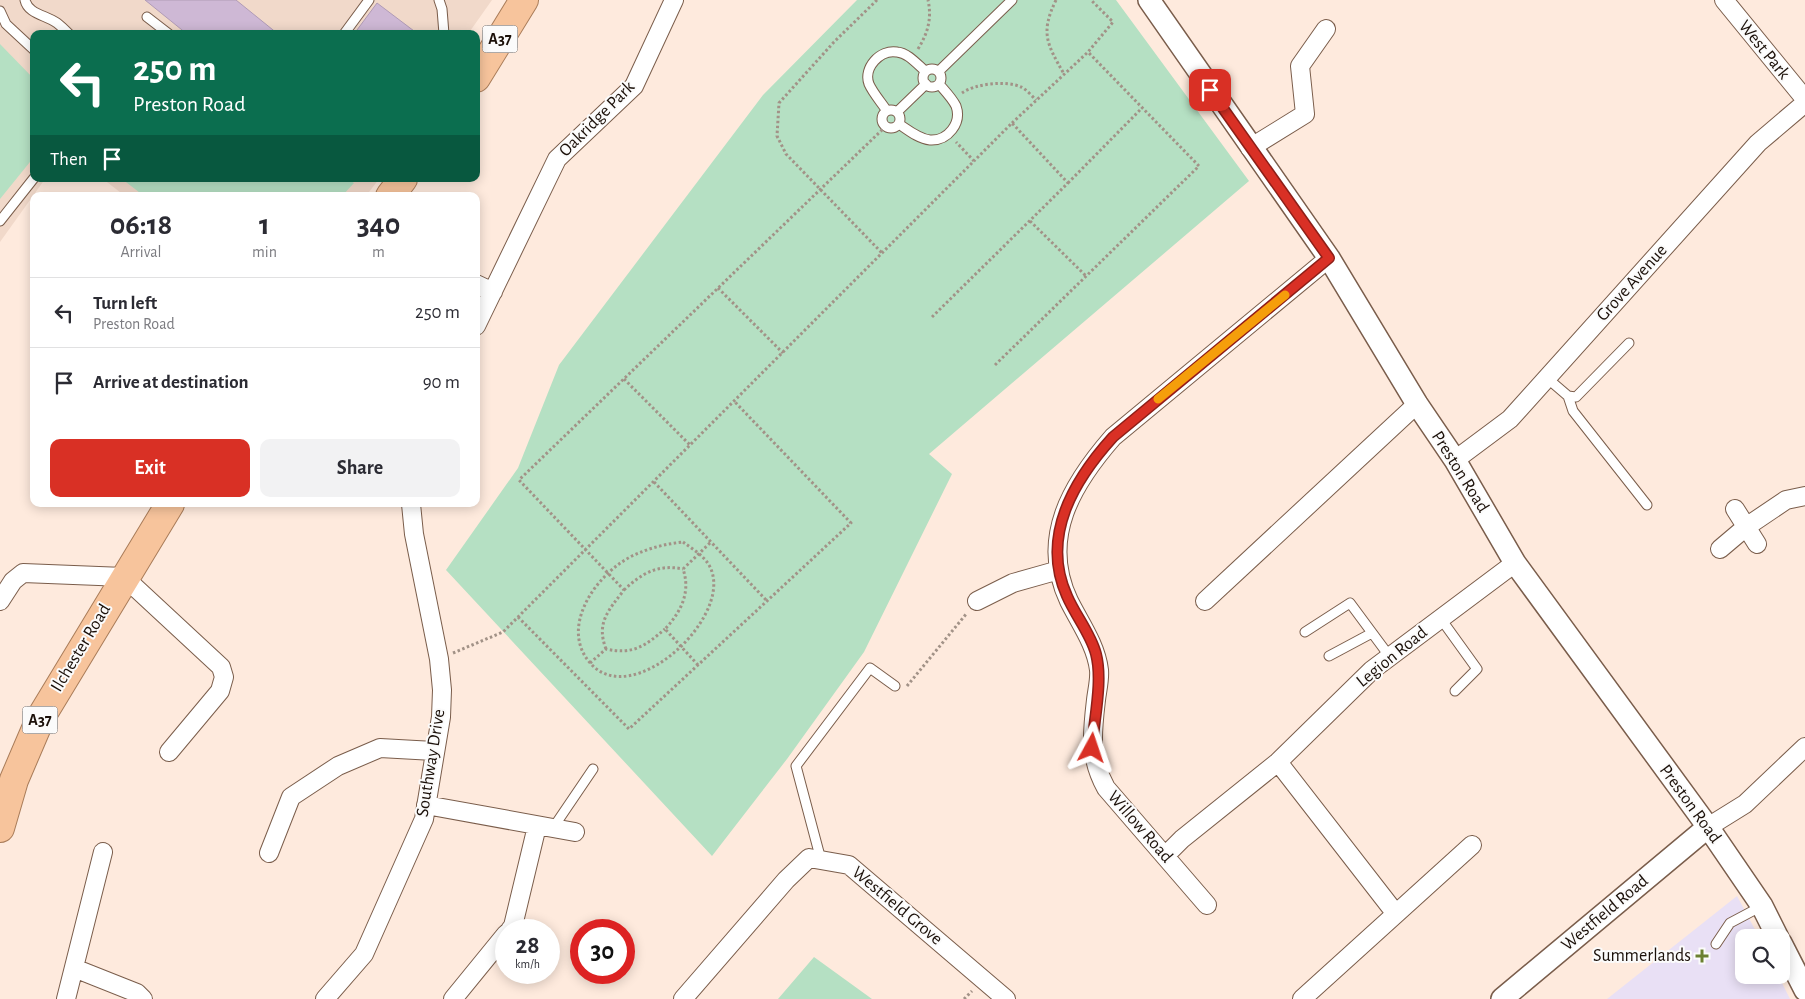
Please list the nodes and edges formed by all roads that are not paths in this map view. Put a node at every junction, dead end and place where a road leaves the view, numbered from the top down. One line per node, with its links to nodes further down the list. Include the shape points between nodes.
1 (25, 0): 12 (lane, via 27,7)
2 (369, 0): 14 (lane)
3 (524, 0): 19 (highway, A37)
4 (674, 0): 33 (street, Oakridge Park, via 634,86 557,159)
5 (1012, 0): 17 (lane)
6 (1149, 0): 26 (street, Preston Road)
7 (1724, 0): 22 (street, West Park)
8 (442, 1): 15 (lane)
9 (0, 11): 16 (lane, via 6,24)
10 (147, 17): 13 (lane)
11 (1326, 29): 26 (street, via 1300,66 1305,114)
12 (65, 30)
13 (164, 30)
14 (347, 30)
15 (444, 30)
16 (30, 46)
17 (939, 70): 18 (lane, via 931,68); 21 (lane, via 942,77)
18 (926, 71): 20 (lane, via 923,77); 23 (lane, via 897,52 888,52 874,60 869,84)
19 (480, 72)
20 (926, 84): 21 (lane, via 932,87); 24 (lane)
21 (939, 84): 25 (lane, via 952,100 958,115 949,134 930,140)
22 (1805, 101): 36 (street, Grove Avenue, via 1758,142)
23 (887, 110): 24 (lane); 25 (lane, via 882,118 885,127 894,128)
24 (897, 112): 25 (lane, via 901,119)
25 (899, 124)
26 (1250, 148): 31 (street, Preston Road)
27 (31, 182): 30 (lane)
28 (401, 182): 29 (highway)
29 (393, 192)
30 (0, 220)
31 (1329, 258): 38 (street, Preston Road); 49 (street, Willow Road, via 1113,437 1089,464 1072,491 1060,528)
32 (480, 286): 33 (street)
33 (493, 292): 34 (street)
34 (480, 318)
35 (1629, 343): 37 (lane, via 1576,398)
36 (1547, 378): 37 (lane); 39 (street, Grove Avenue, via 1510,420)
37 (1568, 396): 41 (lane, via 1573,411)
38 (1417, 404): 39 (street, Preston Road); 53 (street)
39 (1455, 460): 48 (street, Preston Road)
40 (1805, 496): 45 (street, via 1786,500)
41 (1647, 505)
42 (168, 507): 50 (highway, Ilchester Road / A37)
43 (411, 507): 62 (street, Southway Drive, via 442,690)
44 (1735, 509): 45 (street)
45 (1746, 527): 46 (street); 47 (street)
46 (1757, 544)
47 (1720, 549)
48 (1515, 563): 54 (street, Legion Road); 69 (street, Preston Road)
49 (1059, 570): 52 (street, via 1013,584); 75 (street, Willow Road, via 1066,593 1096,651 1100,672 1092,748 1096,770 1106,788)
50 (124, 577): 51 (street, via 23,573 13,581); 63 (street, via 221,667 224,677 220,691); 66 (highway, Ilchester Road / A37, via 41,717)
51 (0, 601)
52 (977, 601)
53 (1205, 601)
54 (1441, 619): 58 (street, Legion Road); 60 (lane, via 1477,669)
55 (1305, 632): 56 (lane, via 1350,603)
56 (1372, 632): 57 (lane); 58 (lane)
57 (1330, 656)
58 (1390, 657): 64 (street, Legion Road, via 1372,670)
59 (895, 686): 76 (lane, via 870,668 796,766)
60 (1454, 691)
61 (1805, 747): 69 (street, via 1745,804)
62 (434, 751): 67 (street, Southway Drive); 74 (street, via 380,748 338,766 291,797)
63 (169, 752)
64 (1278, 762): 75 (street, Legion Road); 79 (street)
65 (593, 769): 68 (lane)
66 (5, 789): 70 (highway, Ilchester Road / A37)
67 (426, 805): 68 (street); 89 (street, Southway Drive, via 424,819 364,954)
68 (545, 827): 71 (street); 80 (street)
69 (1708, 827): 78 (street, Preston Road); 94 (street, Westfield Road)
70 (0, 828)
71 (575, 832)
72 (1472, 845): 79 (street)
73 (103, 852): 85 (street)
74 (269, 853)
75 (1165, 856): 77 (street, Willow Road)
76 (821, 860): 91 (street, Westfield Grove, via 809,858 786,880); 92 (street, Westfield Grove, via 849,865)
77 (1206, 905)
78 (1762, 906): 81 (street, Preston Road); 82 (lane, via 1730,923)
79 (1396, 914): 93 (street)
80 (515, 919)
81 (1774, 929)
82 (1716, 944)
83 (495, 947): 90 (street)
84 (1790, 961): 86 (street)
85 (74, 968): 87 (street); 88 (street, via 137,993)
86 (1805, 990)
87 (66, 999)
88 (143, 999)
89 (325, 999)
90 (453, 999)
91 (684, 999)
92 (1006, 999)
93 (1302, 999)
94 (1502, 999)

